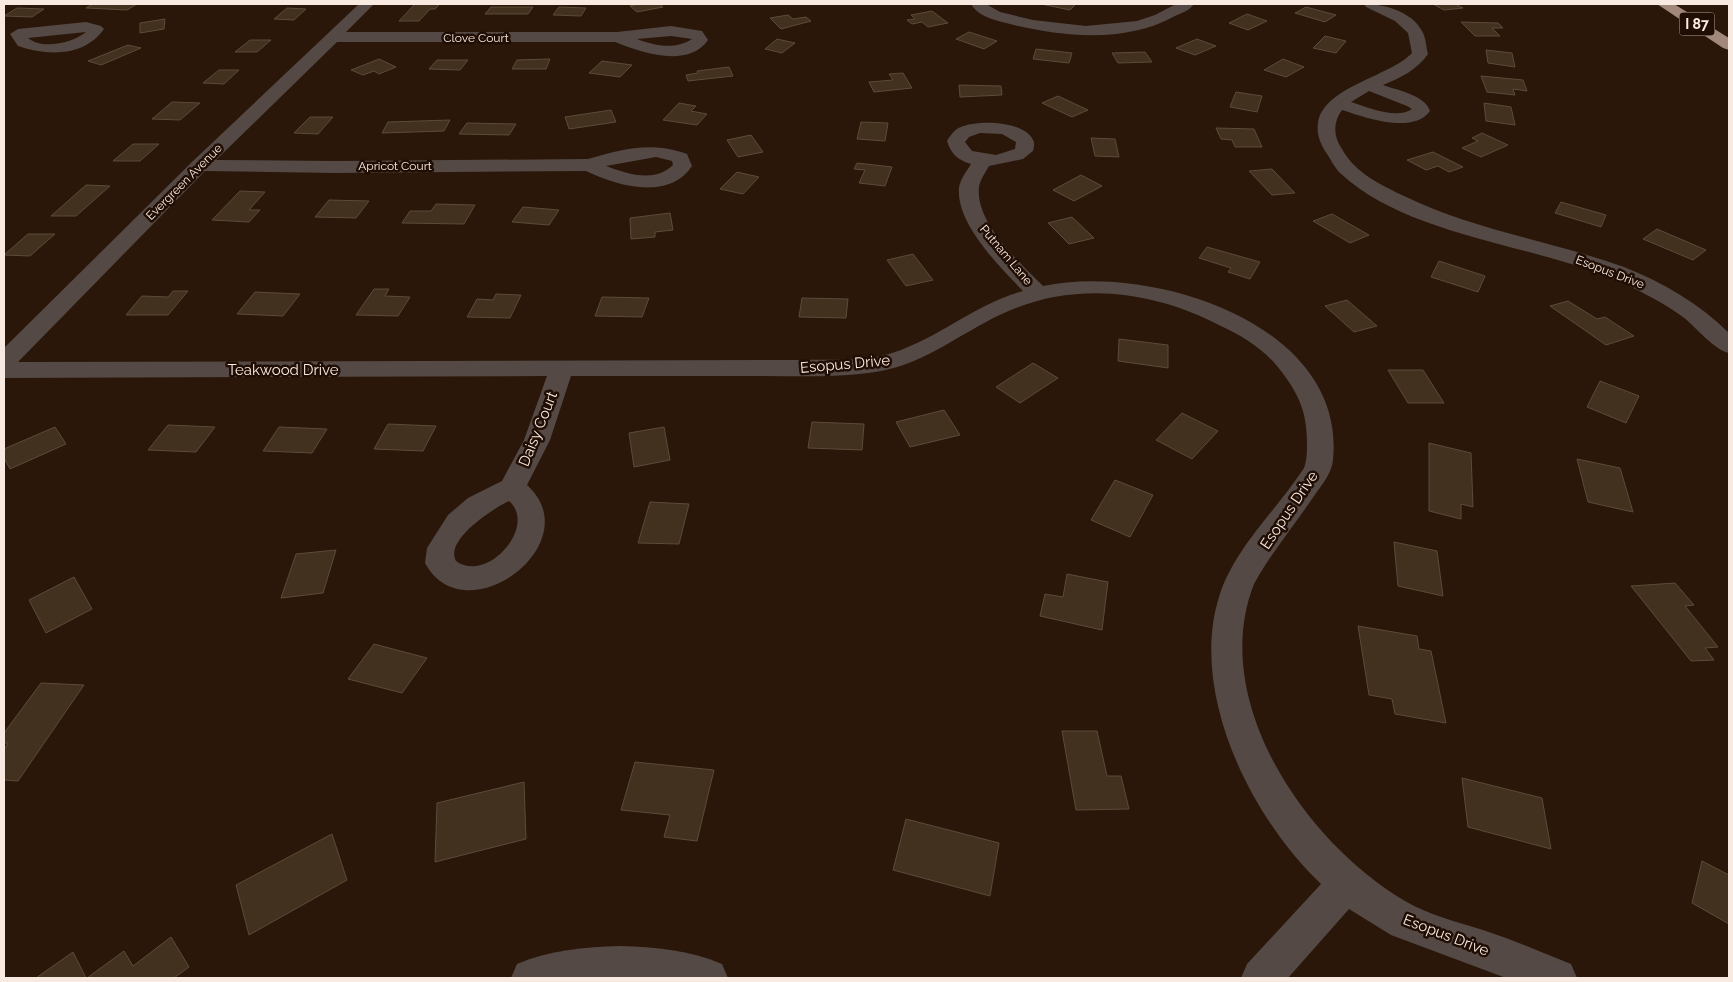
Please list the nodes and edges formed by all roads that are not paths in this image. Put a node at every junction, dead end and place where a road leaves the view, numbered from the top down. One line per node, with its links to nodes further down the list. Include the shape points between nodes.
1 (367, 4): 6 (street, Evergreen Avenue)
2 (978, 4): 3 (street, via 1002,17 1033,26 1084,32 1123,29 1158,20)
3 (1187, 4)
4 (1371, 4): 9 (street, Esopus Drive, via 1400,18 1415,32 1420,54 1406,67)
5 (1664, 4): 8 (highway, I 87)
6 (335, 37): 7 (street, Clove Court); 12 (street, Evergreen Avenue)
7 (616, 37)
8 (1729, 45)
9 (1368, 85): 10 (street, Esopus Drive, via 1345,97); 10 (street, via 1413,102 1421,111 1412,117 1396,118)
10 (1339, 104): 15 (street, Esopus Drive, via 1328,115 1326,134 1330,148 1344,167 1374,189 1420,211 1502,239 1581,260 1643,284 1703,319)
11 (982, 160): 14 (street, Putnam Lane, via 969,187 968,198 976,220)
12 (200, 165): 13 (street, Apricot Court); 16 (street, Evergreen Avenue)
13 (589, 165)
14 (1038, 293): 18 (street, Esopus Drive, via 992,310 903,358 881,364); 20 (street, Esopus Drive, via 1090,286 1172,295 1220,313 1258,335 1302,379 1320,426 1323,443 1319,466 1249,568 1234,596 1227,626 1226,665 1239,724 1275,801 1310,846)
15 (1729, 346)
16 (4, 362)
17 (4, 370): 18 (street, Teakwood Drive)
18 (561, 370): 19 (street, Daisy Court, via 537,440)
19 (512, 488)
20 (1346, 884): 23 (street); 24 (street, Esopus Drive, via 1390,914)
21 (530, 978): 22 (street, via 565,969 619,965 682,971)
22 (708, 978)
23 (1261, 978)
24 (1557, 978)

